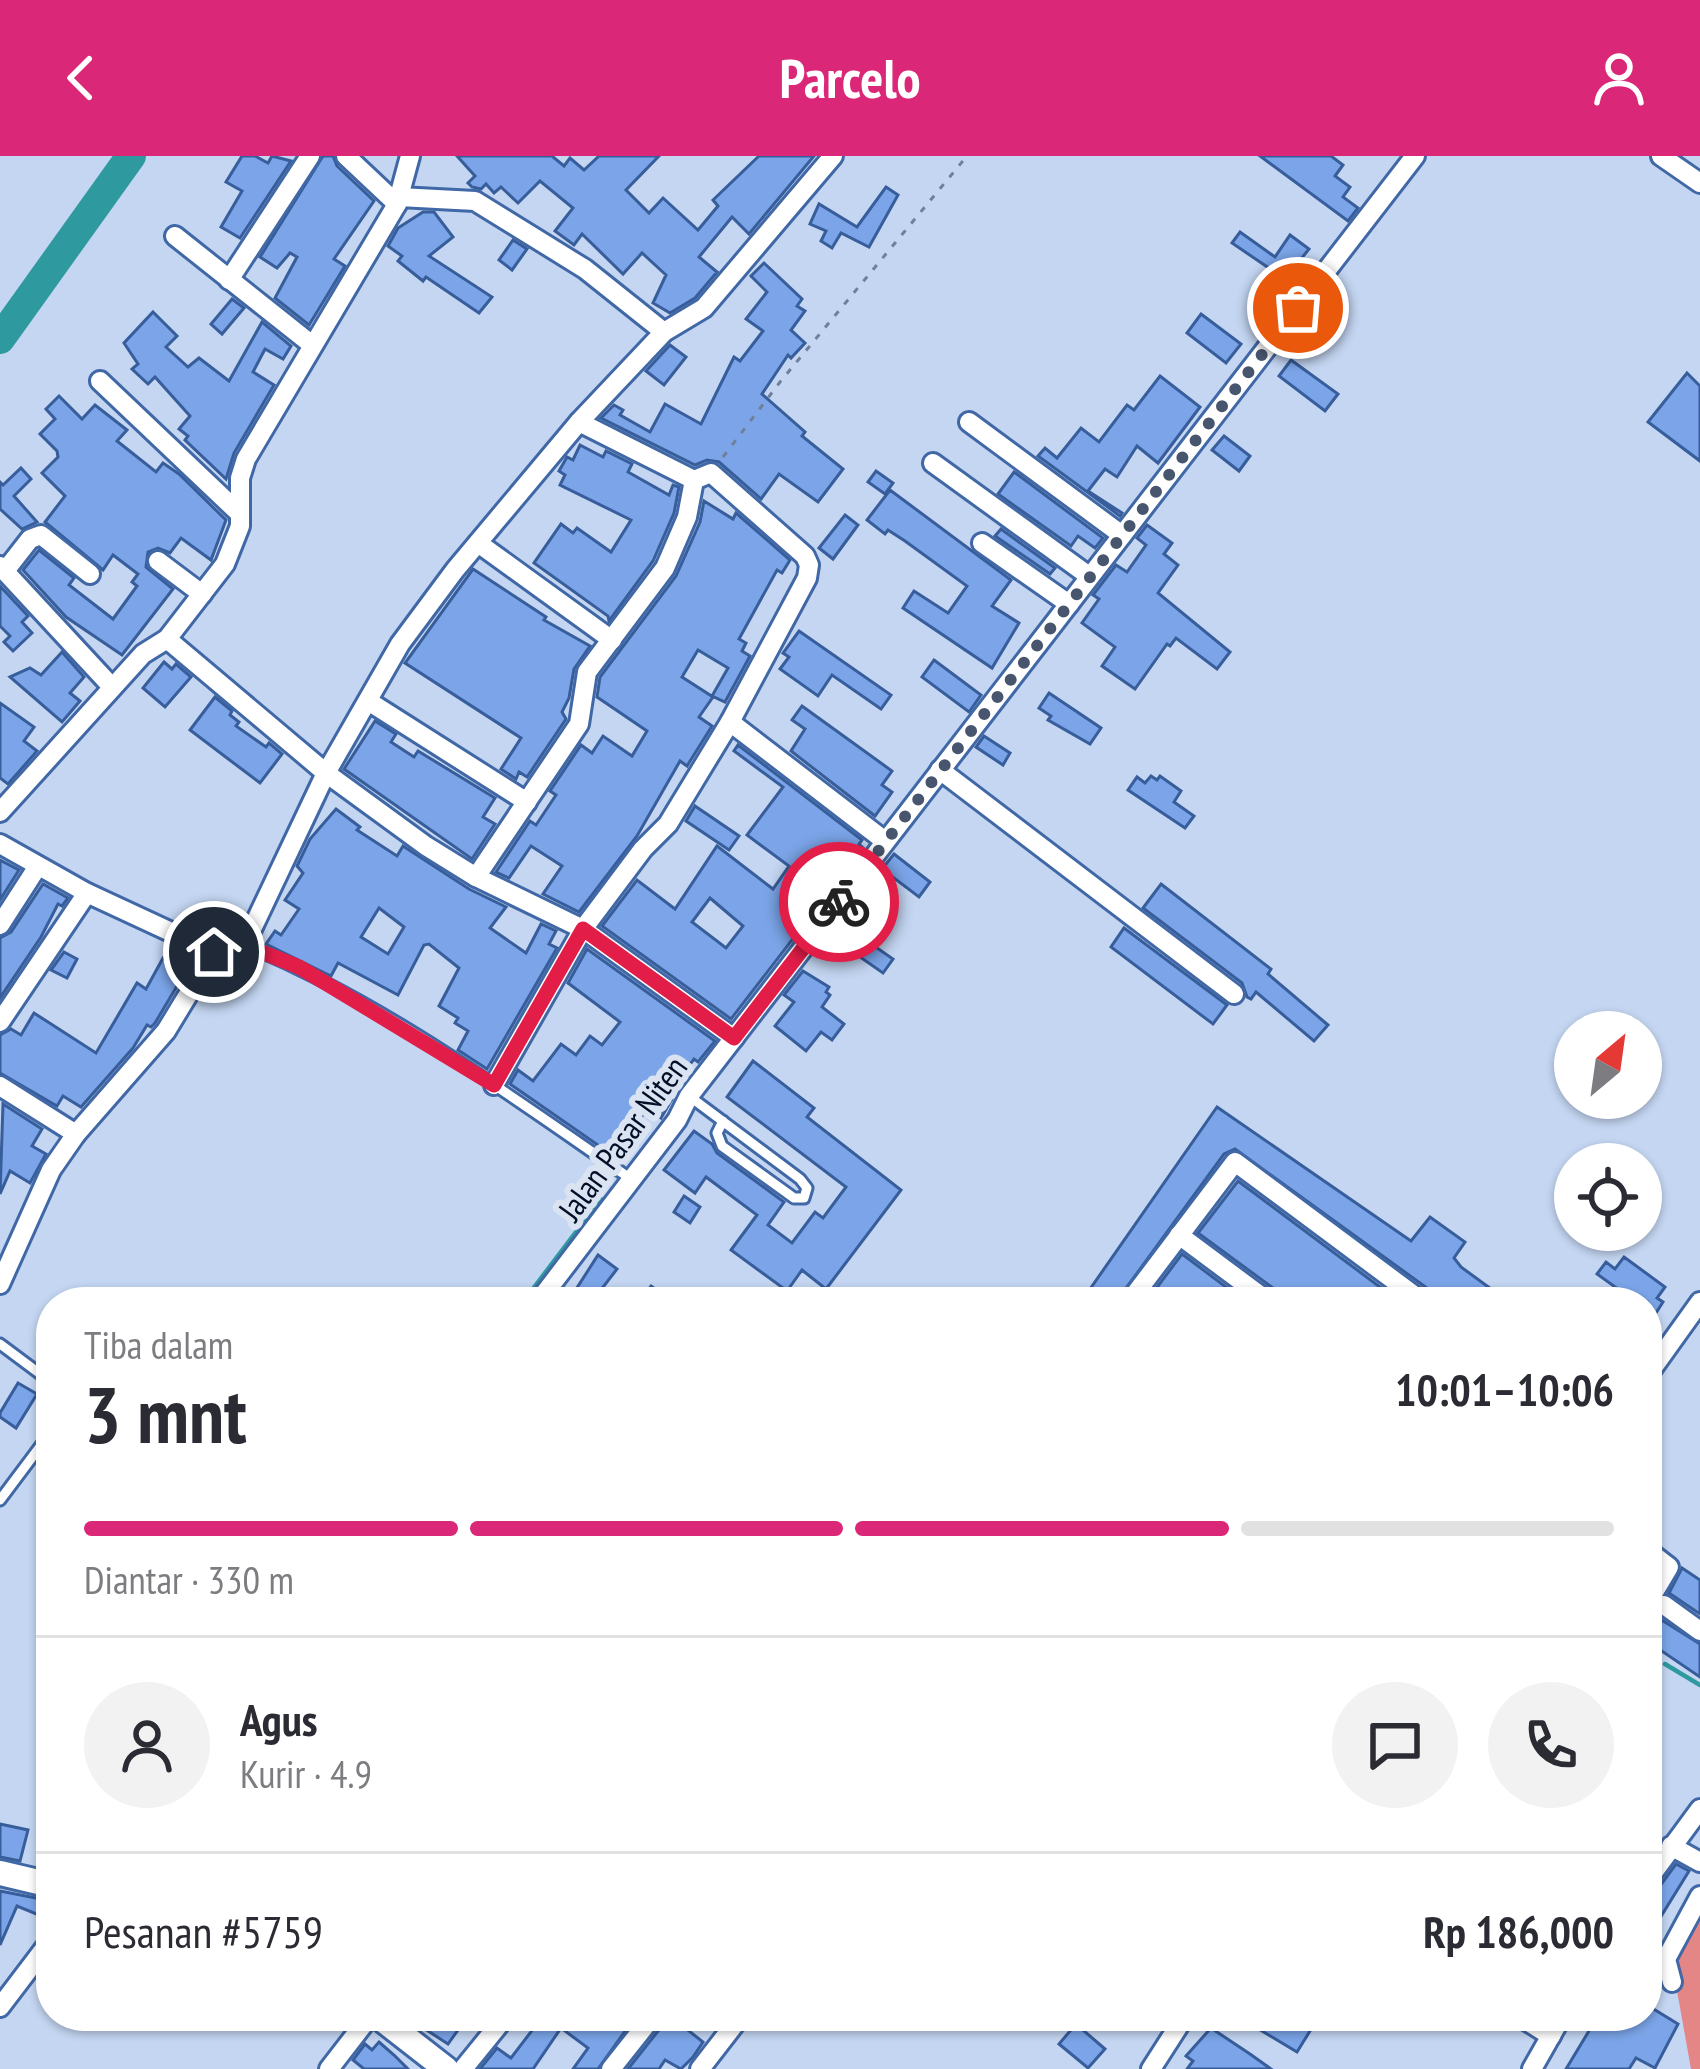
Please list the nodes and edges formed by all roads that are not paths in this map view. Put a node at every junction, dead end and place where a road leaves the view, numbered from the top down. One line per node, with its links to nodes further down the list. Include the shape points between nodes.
1 (310, 156): 10 (street)
2 (346, 156): 8 (street)
3 (410, 156): 8 (street)
4 (833, 156): 11 (street, via 704,308)
5 (1415, 156): 19 (street, Jalan Pasar Niten)
6 (1670, 159): 7 (street)
7 (1700, 183)
8 (398, 200): 11 (street, via 475,201 585,269); 12 (street)
9 (175, 236): 10 (street)
10 (229, 280): 12 (street)
11 (664, 332): 14 (street)
12 (311, 344): 18 (street, via 246,459)
13 (100, 381): 18 (street)
14 (579, 422): 17 (street); 21 (street)
15 (969, 422): 19 (street)
16 (933, 463): 26 (street)
17 (703, 476): 30 (street, via 665,568); 33 (street, via 809,565)
18 (239, 513): 27 (street, via 236,541)
19 (1122, 535): 26 (street, Jalan Pasar Niten)
20 (16, 538): 24 (street)
21 (478, 543): 30 (street); 32 (street, via 400,644)
22 (982, 543): 28 (street)
23 (158, 561): 27 (street)
24 (1, 562): 25 (street, via 41,535); 31 (street)
25 (90, 574)
26 (1089, 576): 28 (street, Jalan Pasar Niten)
27 (202, 594): 29 (street)
28 (1069, 604): 34 (street, Jalan Pasar Niten)
29 (167, 639): 31 (street); 35 (street)
30 (612, 640): 36 (street, via 586,672 579,724)
31 (106, 693): 37 (street)
32 (368, 701): 35 (street); 36 (street)
33 (730, 722): 38 (street); 44 (street, via 668,824)
34 (940, 770): 38 (street, Jalan Pasar Niten); 46 (street)
35 (326, 773): 41 (street); 45 (street)
36 (526, 802): 41 (street)
37 (0, 812)
38 (885, 842): 49 (street, Jalan Pasar Niten)
39 (0, 844): 40 (street)
40 (38, 866): 42 (street); 43 (street)
41 (476, 877): 44 (street)
42 (87, 893): 45 (street); 47 (street)
43 (0, 925)
44 (583, 929): 49 (street); 50 (street)
45 (232, 950): 50 (lane, via 299,967); 54 (street)
46 (1234, 994)
47 (7, 996): 48 (street)
48 (0, 1022)
49 (734, 1038): 52 (street, Jalan Pasar Niten)
50 (494, 1085): 55 (lane)
51 (0, 1086): 54 (street)
52 (689, 1096): 53 (lane); 55 (street, Jalan Pasar Niten)
53 (723, 1121): 53 (lane, via 800,1179 804,1198 722,1145)
54 (76, 1134): 57 (street)
55 (631, 1179): 59 (street, Jalan Pasar Niten)
56 (1179, 1234): 60 (street); 61 (street); 62 (street, via 1235,1162)
57 (8, 1244): 58 (street)
58 (0, 1284)
59 (549, 1287)
60 (1140, 1287)
61 (1249, 1287)
62 (1404, 1287)
63 (1700, 1302): 65 (street)
64 (0, 1344): 66 (lane)
65 (1662, 1355)
66 (36, 1371)
67 (36, 1459): 68 (lane)
68 (0, 1500)
69 (1662, 1605): 70 (street)
70 (1700, 1631)
71 (1700, 1809): 72 (street)
72 (1671, 1846): 73 (street); 74 (street)
73 (1662, 1859)
74 (1700, 1862)
75 (0, 1873): 76 (street)
76 (36, 1881)
77 (1700, 1895): 79 (street)
78 (36, 1960): 80 (street)
79 (1662, 1972)
80 (0, 2007)
81 (361, 2031): 90 (street)
82 (394, 2031): 91 (street)
83 (494, 2031): 92 (street)
84 (641, 2031): 93 (street)
85 (729, 2031): 94 (street)
86 (1175, 2031): 95 (street)
87 (1543, 2031): 89 (street)
88 (1554, 2031): 89 (street)
89 (1551, 2036): 96 (street)
90 (329, 2069)
91 (446, 2069)
92 (463, 2069)
93 (611, 2069)
94 (700, 2069)
95 (1151, 2069)
96 (1532, 2069)

